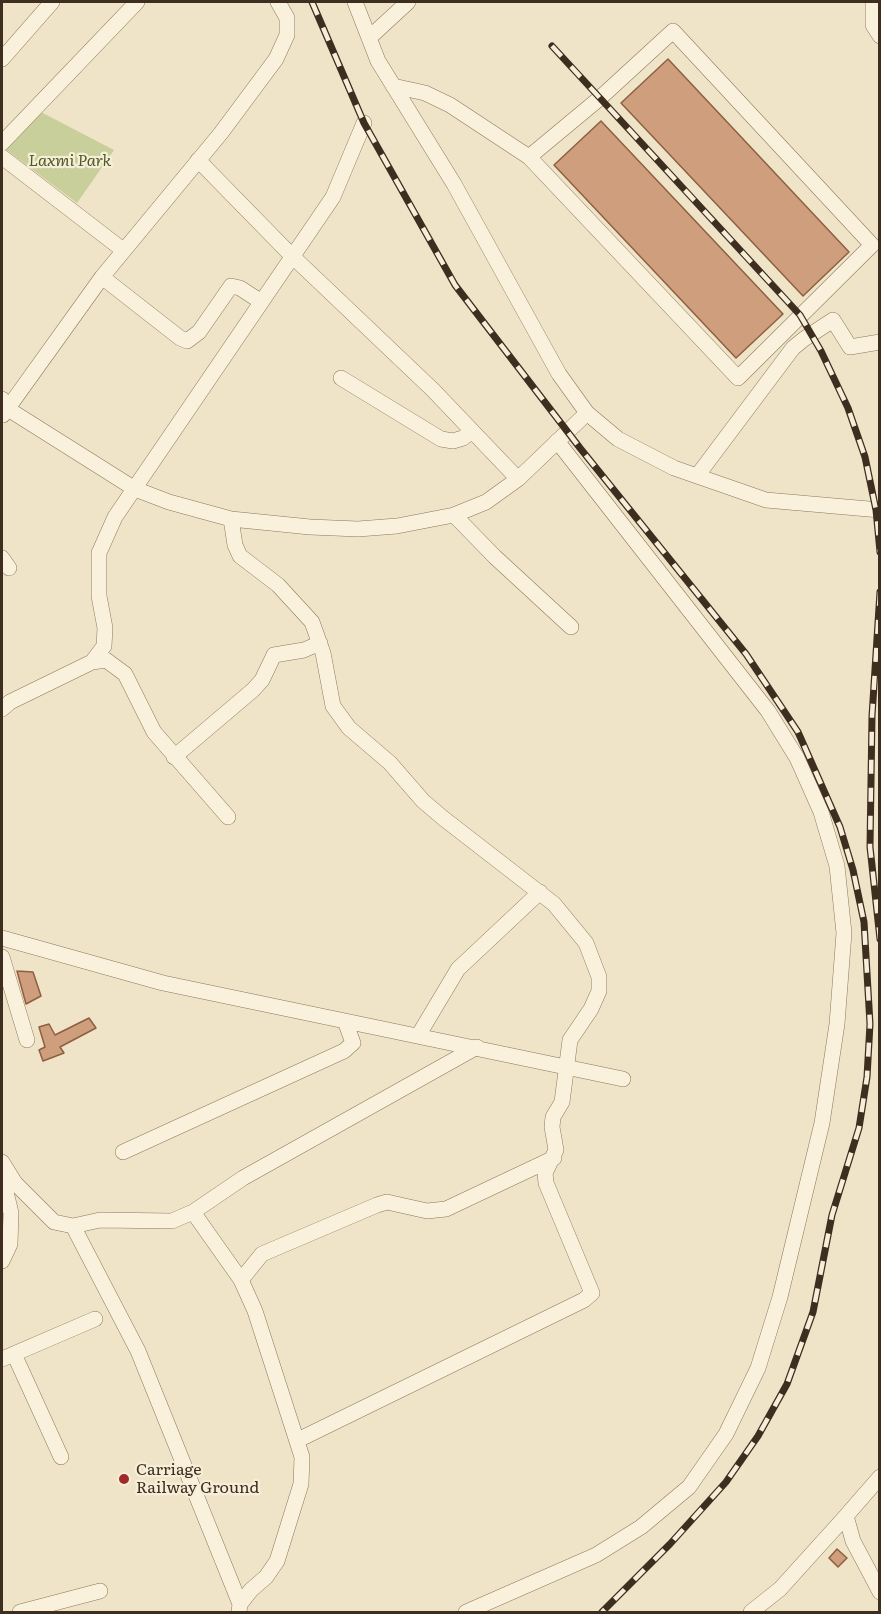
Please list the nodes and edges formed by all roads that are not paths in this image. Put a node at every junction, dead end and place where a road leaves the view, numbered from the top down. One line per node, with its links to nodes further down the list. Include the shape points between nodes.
1 (52, 2): 9 (street)
2 (137, 2): 12 (street)
3 (278, 2): 15 (street, via 287,18 287,35 280,51)
4 (355, 2): 8 (street)
5 (408, 2): 8 (street)
6 (873, 2): 7 (street, via 873,25)
7 (879, 36)
8 (369, 38): 10 (street)
9 (2, 59)
10 (393, 86): 14 (street, via 425,93 450,105); 23 (street, via 454,184 559,374)
11 (364, 123): 17 (street, via 333,197)
12 (2, 143)
13 (2, 157): 16 (street)
14 (529, 157): 14 (street, via 738,378 872,245 673,32)
15 (198, 160): 16 (street); 17 (street)
16 (123, 250): 18 (street)
17 (291, 255): 19 (street); 24 (street)
18 (102, 277): 19 (street, via 180,338 188,340 199,332 231,286); 22 (street)
19 (260, 301): 28 (street)
20 (879, 342): 26 (street, via 850,347 833,320 804,339 793,348)
21 (341, 378): 24 (street, via 441,439 463,438)
22 (4, 408): 28 (street)
23 (587, 413): 25 (street); 26 (street, via 618,439)
24 (472, 431): 27 (street)
25 (557, 441): 27 (street); 65 (street, via 768,711 797,758 821,812 837,866 844,933 822,1123 804,1209 758,1368 726,1434 689,1487 641,1527 596,1555)
26 (697, 476): 29 (street, via 766,500)
27 (518, 479): 30 (street, via 486,502)
28 (135, 489): 31 (street); 34 (street, via 115,517 99,553 104,646)
29 (879, 510)
30 (454, 515): 31 (street, via 358,529); 32 (street)
31 (231, 519): 33 (street, via 240,556 292,599 312,622)
32 (570, 627)
33 (320, 643): 36 (street, via 274,655 253,690); 38 (street, via 333,706 349,728 390,763 430,806)
34 (92, 662): 35 (street); 36 (street, via 106,660 125,674 154,732)
35 (2, 709)
36 (174, 757): 37 (street)
37 (228, 817)
38 (540, 892): 42 (street, via 458,969); 45 (street, via 586,943 599,977 599,991 570,1040)
39 (2, 938): 41 (street, via 163,983)
40 (2, 957): 43 (street)
41 (345, 1021): 42 (street); 47 (street, via 353,1043 344,1051)
42 (418, 1036): 44 (street)
43 (27, 1040)
44 (477, 1047): 45 (street); 51 (street, via 243,1178)
45 (566, 1067): 46 (street); 48 (street, via 562,1102 553,1117)
46 (623, 1079)
47 (123, 1152)
48 (554, 1158): 54 (street, via 446,1209 377,1204 262,1254); 57 (street, via 545,1173 546,1183 592,1293)
49 (2, 1162): 52 (street, via 15,1184 38,1209 54,1222)
50 (2, 1175): 53 (street, via 11,1213 10,1244)
51 (193, 1212): 52 (street, via 172,1221 100,1220); 54 (street)
52 (73, 1226): 63 (street, via 138,1351)
53 (2, 1261)
54 (241, 1280): 57 (street)
55 (95, 1319): 56 (street)
56 (8, 1356): 58 (street)
57 (298, 1440): 63 (street, via 301,1484 280,1552 267,1577 251,1590)
58 (61, 1457)
59 (879, 1478): 60 (street)
60 (846, 1516): 62 (street, via 853,1541); 66 (street, via 780,1589)
61 (100, 1591): 64 (street)
62 (879, 1592)
63 (240, 1608)
64 (20, 1612)
65 (466, 1612)
66 (751, 1612)

